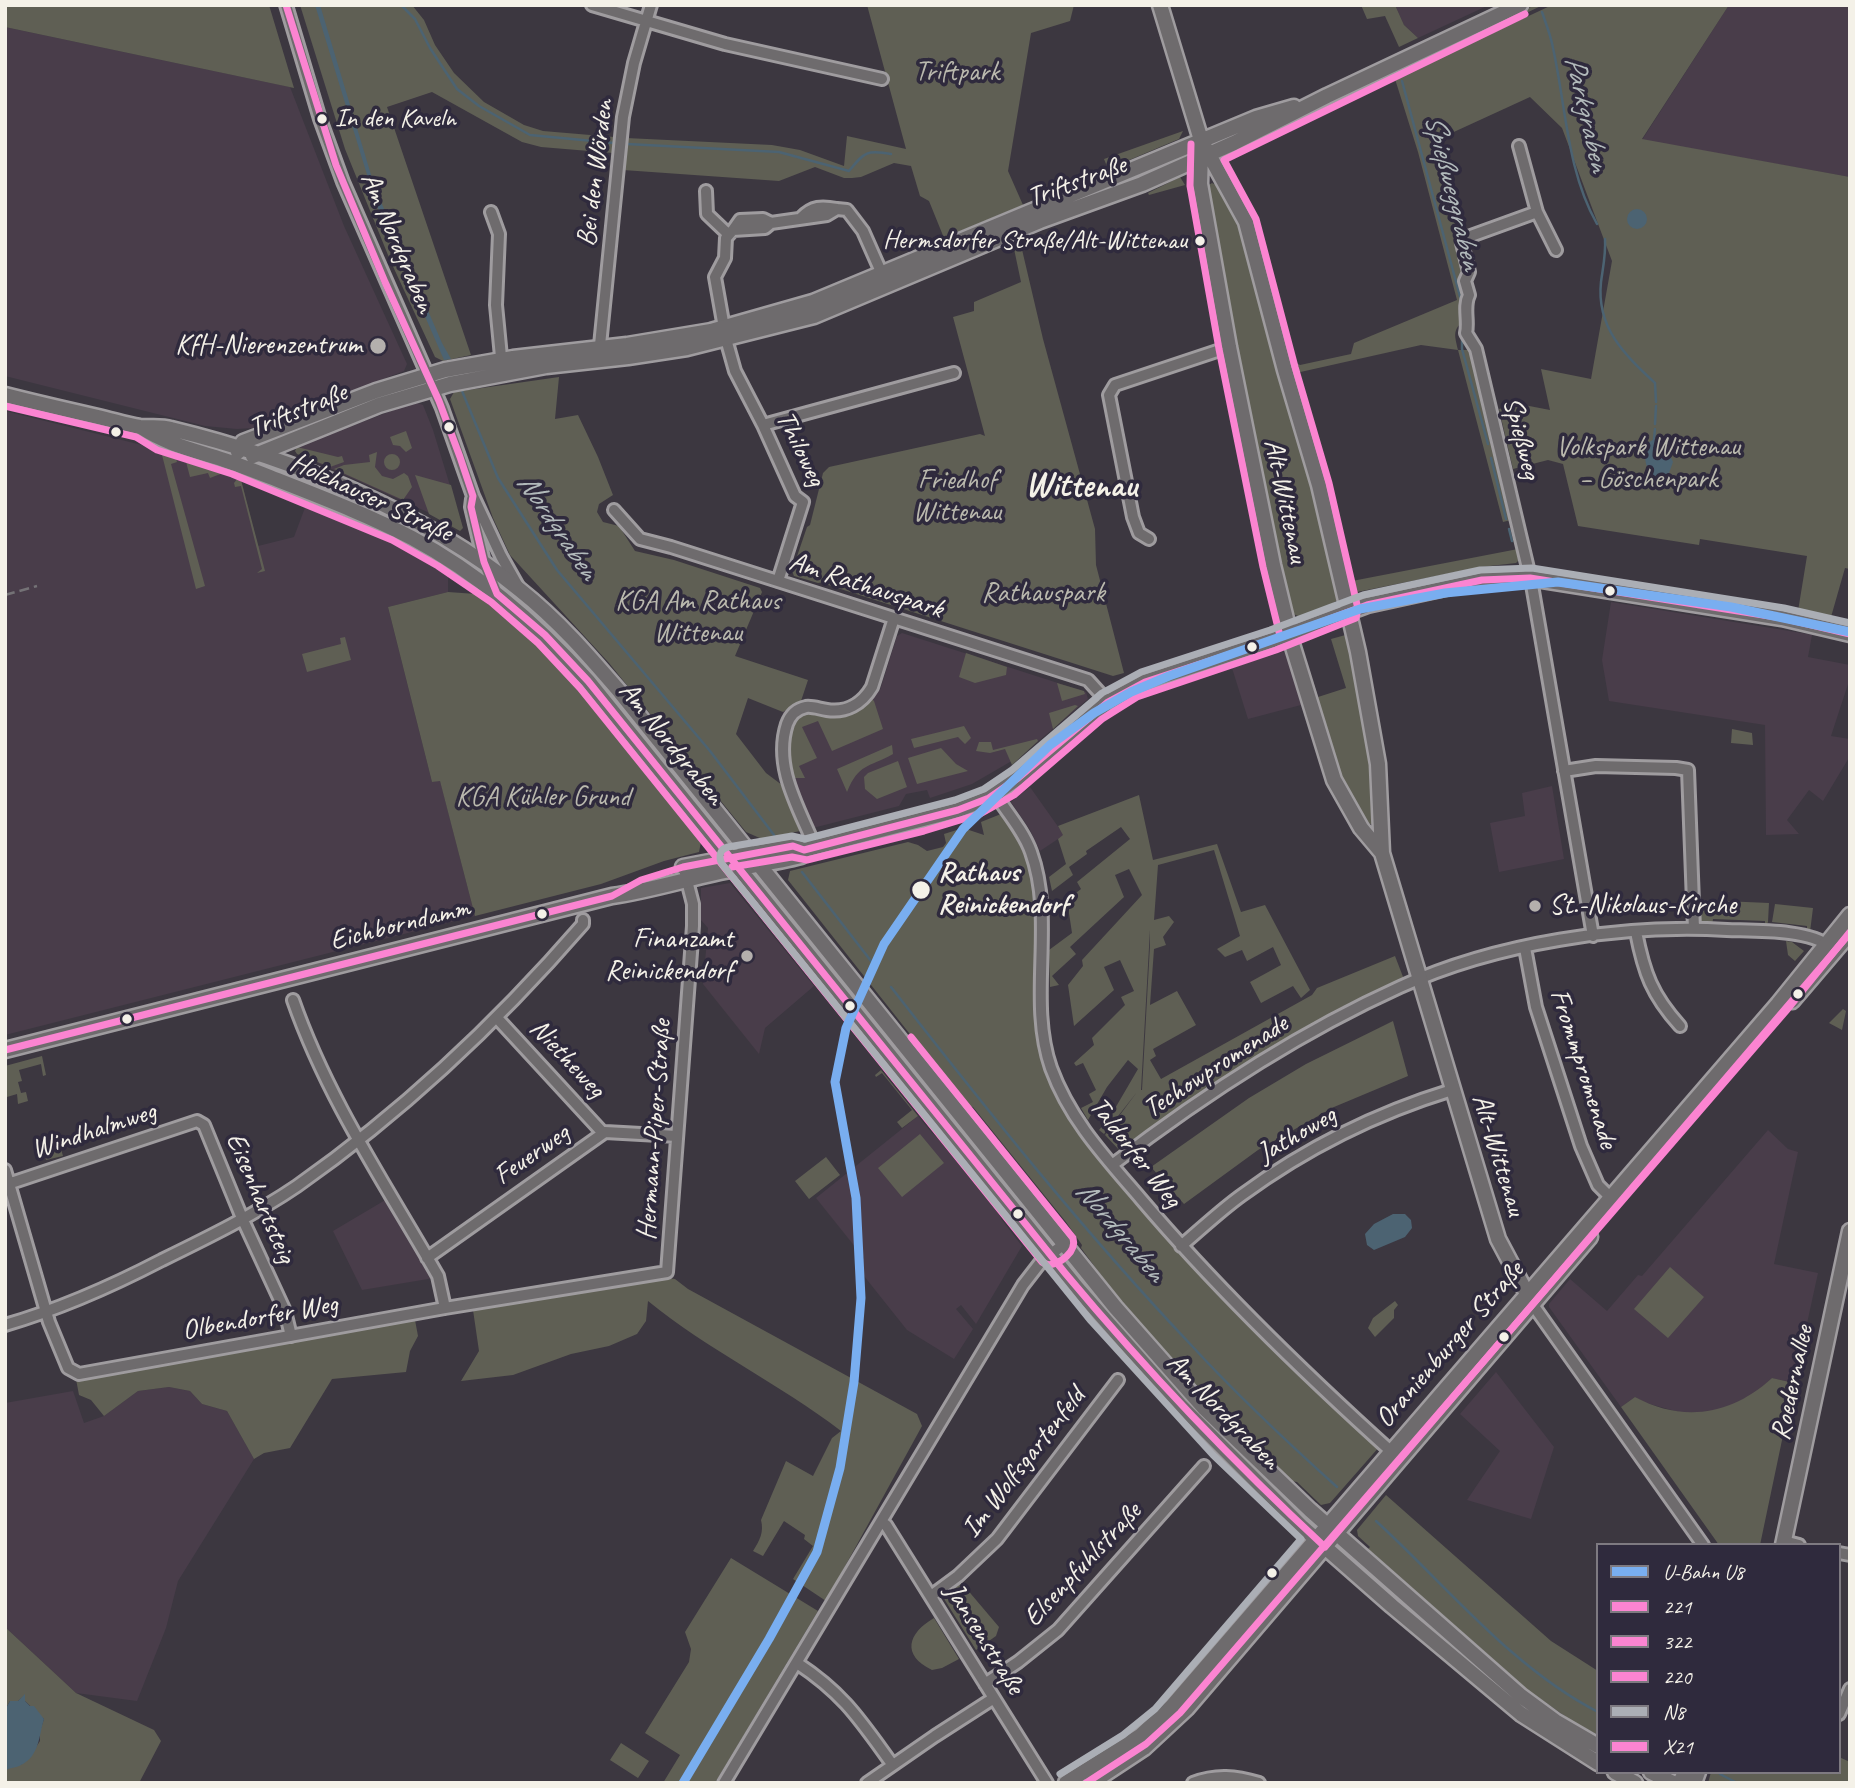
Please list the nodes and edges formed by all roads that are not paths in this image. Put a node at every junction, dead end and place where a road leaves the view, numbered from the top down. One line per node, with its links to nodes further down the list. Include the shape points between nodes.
1 (286, 5): 28 (street, Am Nordgraben, via 336,165)
2 (592, 5): 6 (street)
3 (651, 5): 6 (street, Bei den Wörden)
4 (1160, 5): 9 (main road, Alt-Wittenau)
5 (1520, 5): 8 (main road)
6 (646, 22): 7 (street, via 755,52); 25 (street, Bei den Wörden, via 623,117)
7 (882, 79)
8 (1327, 96): 9 (main road, Triftstraße); 11 (main road, Triftstraße)
9 (1201, 140): 11 (main road, Alt-Wittenau); 13 (main road, Triftstraße)
10 (1519, 146): 18 (street)
11 (1205, 156): 12 (main road, Alt-Wittenau); 14 (main road, Alt-Wittenau); 16 (main road, Triftstraße)
12 (1222, 179): 14 (main road); 45 (main road, Alt-Wittenau, via 1246,222 1319,485)
13 (1101, 182): 16 (main road); 19 (main road, Triftstraße)
14 (1200, 184): 24 (main road, Alt-Wittenau)
15 (706, 191): 20 (street, via 707,214)
16 (1107, 198): 19 (main road, Triftstraße)
17 (491, 212): 26 (street, via 499,234 496,305)
18 (1537, 212): 21 (street); 41 (street, Spießweg, via 1462,243 1469,272 1465,281 1469,295 1466,334 1476,349)
19 (1037, 215): 22 (main road, Triftstraße); 23 (main road, Triftstraße, via 814,317)
20 (730, 232): 22 (street, via 847,210 863,231); 23 (street, Thiloweg, via 715,277)
21 (1556, 250)
22 (882, 274): 23 (main road, Triftstraße)
23 (725, 334): 25 (main road, Triftstraße, via 659,341); 30 (street, Thiloweg, via 735,371)
24 (1229, 347): 39 (street, via 1115,384 1109,395 1133,517 1139,533); 47 (main road, Alt-Wittenau)
25 (599, 355): 26 (main road, Triftstraße)
26 (502, 366): 28 (main road, Triftstraße)
27 (954, 373): 30 (street)
28 (430, 382): 32 (main road, Triftstraße, via 376,391 243,442); 33 (main road, Triftstraße); 37 (street, Am Nordgraben)
29 (5, 396): 31 (main road, Holzhauser Straße)
30 (763, 425): 42 (street, Thiloweg, via 795,496 803,502)
31 (140, 427): 32 (main road, Holzhauser Straße, via 163,427); 34 (main road, Holzhauser Straße, via 161,440)
32 (239, 448): 33 (main road, Holzhauser Straße); 34 (main road, Triftstraße)
33 (257, 454): 34 (main road, Triftstraße); 35 (main road, Holzhauser Straße)
34 (236, 464): 36 (main road, Holzhauser Straße)
35 (313, 475): 36 (main road); 40 (main road, Holzhauser Straße, via 396,511)
36 (307, 492): 44 (main road, Holzhauser Straße, via 419,542)
37 (473, 496): 40 (street, Am Nordgraben, via 471,507); 43 (street, Am Nordgraben)
38 (614, 510): 42 (street, Am Rathauspark, via 640,539)
39 (1149, 539)
40 (484, 562): 43 (main road, Am Nordgraben); 44 (street, Am Nordgraben)
41 (1530, 578): 45 (main road, Eichborndamm, via 1482,580); 48 (main road, Eichborndamm, via 1804,622); 50 (street, Spießweg)
42 (778, 581): 46 (street, Am Rathauspark)
43 (521, 590): 54 (main road, Am Nordgraben, via 596,663)
44 (497, 594): 55 (main road, Am Nordgraben, via 574,665)
45 (1348, 611): 47 (main road, Eichborndamm); 53 (main road, Alt-Wittenau, via 1378,764)
46 (894, 618): 49 (street, Am Rathauspark, via 1088,680); 52 (street, via 866,698 845,710 808,706 789,718 782,743 784,769)
47 (1290, 634): 49 (main road, Eichborndamm, via 1144,682); 53 (main road, Alt-Wittenau, via 1334,780)
48 (1850, 634)
49 (1108, 702): 51 (main road, Eichborndamm)
50 (1564, 771): 61 (street, via 1596,766 1688,770); 64 (street, Spießweg)
51 (995, 794): 52 (main road, Eichborndamm, via 958,810); 79 (street, Taldorfer Weg, via 1030,849 1040,893 1041,1005 1050,1065 1079,1125)
52 (809, 849): 54 (main road, Eichborndamm, via 801,856)
53 (1381, 853): 67 (main road, Alt-Wittenau)
54 (754, 859): 55 (main road, Eichborndamm); 57 (main road, Am Nordgraben)
55 (735, 862): 56 (main road, Eichborndamm); 58 (main road, Am Nordgraben)
56 (685, 873): 73 (main road, Eichborndamm, via 646,891); 77 (street, Hermann-Piper-Straße, via 693,904)
57 (777, 888): 58 (main road); 70 (main road, Am Nordgraben)
58 (764, 899): 72 (main road, Am Nordgraben)
59 (1850, 915): 65 (main road, Oranienburger Straße)
60 (583, 920): 69 (street)
61 (1694, 929): 62 (street, Techowpromenade); 65 (street, Techowpromenade, via 1803,935)
62 (1636, 932): 64 (street, Techowpromenade); 71 (street, via 1642,966 1661,1004)
63 (1850, 933): 65 (main road, Oranienburger Straße)
64 (1593, 936): 66 (street, Techowpromenade)
65 (1830, 947): 82 (main road, Oranienburger Straße); 86 (main road, Oranienburger Straße)
66 (1525, 948): 67 (street, Techowpromenade); 82 (street, Frommpromenade, via 1536,1007 1577,1134 1598,1185)
67 (1418, 980): 74 (main road, Alt-Wittenau); 79 (street, Techowpromenade, via 1269,1056 1179,1114)
68 (293, 1000): 78 (street, via 319,1067)
69 (497, 1018): 76 (street, Nietheweg); 78 (street, via 436,1077)
70 (886, 1023): 72 (main road); 85 (main road, Am Nordgraben)
71 (1680, 1026)
72 (872, 1034): 88 (main road, Am Nordgraben)
73 (5, 1051)
74 (1452, 1090): 87 (street, Jathoweg, via 1361,1124 1314,1149 1242,1195); 91 (main road, Alt-Wittenau, via 1497,1239)
75 (197, 1121): 81 (street, Windhalmweg); 83 (street, Eisenhartsteig, via 204,1125)
76 (603, 1133): 77 (street, Feuerweg); 89 (street, Feuerweg)
77 (677, 1136): 90 (street, Hermann-Piper-Straße)
78 (358, 1140): 83 (street, via 295,1187); 89 (street)
79 (1112, 1165): 87 (street, Taldorfer Weg)
80 (5, 1170): 81 (street, Olbendorfer Weg)
81 (7, 1184): 93 (street, Olbendorfer Weg)
82 (1611, 1198): 86 (main road, Oranienburger Straße)
83 (242, 1218): 93 (street, via 142,1270); 95 (street, Eisenhartsteig, via 285,1311)
84 (1850, 1231): 103 (main road, Roedernallee)
85 (1064, 1244): 88 (street); 100 (main road, Am Nordgraben, via 1205,1409)
86 (1578, 1244): 91 (main road, Oranienburger Straße)
87 (1181, 1246): 97 (street, Taldorfer Weg, via 1285,1353)
88 (1050, 1255): 99 (street, via 1023,1285); 101 (main road, Am Nordgraben, via 1180,1405)
89 (427, 1258): 92 (street, via 438,1276)
90 (667, 1272): 92 (street, Olbendorfer Weg)
91 (1529, 1300): 97 (main road, Oranienburger Straße); 102 (street, Alt-Wittenau)
92 (444, 1308): 95 (street, Olbendorfer Weg)
93 (46, 1312): 94 (street); 95 (street, Olbendorfer Weg, via 68,1368 79,1374)
94 (5, 1325)
95 (291, 1336)
96 (1118, 1380): 104 (street, Im Wolfsgartenfeld, via 997,1539)
97 (1395, 1455): 100 (main road, Oranienburger Straße)
98 (1204, 1466): 106 (street, Elsenpfuhlstraße, via 1058,1630)
99 (881, 1522): 104 (street, Jansenstraße); 105 (street)
100 (1332, 1529): 101 (main road, Oranienburger Straße); 110 (main road, Am Nordgraben, via 1521,1696)
101 (1320, 1543): 111 (main road, Am Nordgraben, via 1521,1714); 118 (main road, Oranienburger Straße, via 1159,1720); 119 (main road, Oranienburger Straße, via 1171,1724)
102 (1702, 1543)
103 (1784, 1543)
104 (931, 1596): 106 (street, Jansenstraße)
105 (797, 1663): 112 (street, via 847,1702); 115 (street)
106 (985, 1684): 108 (street, Jansenstraße)
107 (1850, 1689): 109 (street)
108 (995, 1698): 112 (street); 117 (street, Jansenstraße)
109 (1841, 1709)
110 (1596, 1745)
111 (1596, 1762)
112 (892, 1764): 116 (street)
113 (1619, 1774): 122 (main road)
114 (1655, 1774): 123 (main road)
115 (724, 1783)
116 (867, 1783)
117 (1047, 1783)
118 (1066, 1783)
119 (1091, 1783)
120 (1193, 1783): 121 (street, via 1230,1776)
121 (1259, 1783)
122 (1635, 1783)
123 (1673, 1783)

